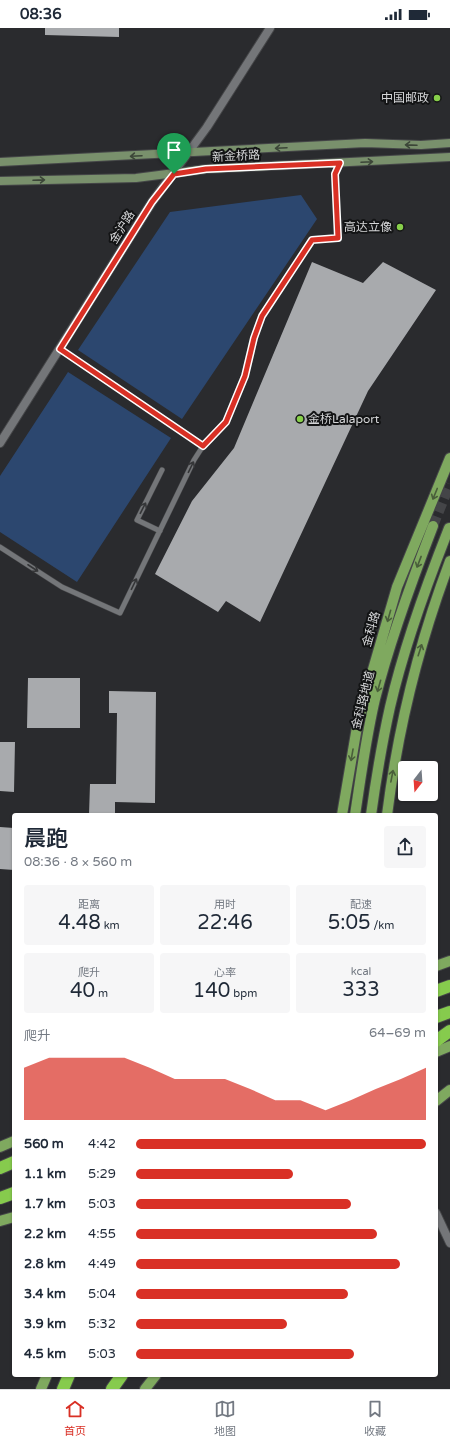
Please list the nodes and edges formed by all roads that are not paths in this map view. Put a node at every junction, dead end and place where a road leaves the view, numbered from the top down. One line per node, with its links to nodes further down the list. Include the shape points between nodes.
1 (270, 28): 3 (street, 金沪路)
2 (450, 143): 3 (street, 新金桥路, one-way to 3, via 365,143)
3 (188, 153): 5 (street, 新金桥路, one-way to 5); 7 (street, 金沪路)
4 (450, 157): 6 (street, 新金桥路, one-way to 4)
5 (0, 162)
6 (340, 163): 7 (street, 新金桥路, via 206,169); 11 (lane, via 335,174 338,238 312,240 262,316 237,398 226,422)
7 (174, 174): 8 (street, 新金桥路, one-way to 7, via 136,178); 9 (street, 金沪路, via 152,202)
8 (0, 181)
9 (60, 349): 10 (street, 金沪路); 11 (lane)
10 (0, 443)
11 (203, 446): 16 (lane, one-way to 11)
12 (450, 458): 19 (main road, 金科路, one-way to 19, via 397,587 358,721)
13 (162, 470): 16 (lane, one-way to 13, via 137,520)
14 (433, 526): 20 (main road, 金科路地道, one-way to 20, via 403,605 376,698)
15 (449, 528): 21 (main road, via 411,633 390,707)
16 (160, 531): 17 (lane, one-way to 16, via 62,587 120,612)
17 (0, 547)
18 (450, 561): 22 (main road, one-way to 18, via 412,674)
19 (342, 813)
20 (355, 813)
21 (371, 813)
22 (387, 813)
23 (450, 961): 24 (main road)
24 (438, 965)
25 (450, 986): 26 (highway)
26 (438, 990)
27 (450, 1012): 28 (highway)
28 (438, 1016)
29 (450, 1031): 30 (highway)
30 (438, 1040)
31 (450, 1046): 32 (main road)
32 (438, 1051)
33 (450, 1090): 34 (main road)
34 (438, 1099)
35 (12, 1142): 36 (main road)
36 (0, 1147)
37 (12, 1163): 38 (highway)
38 (0, 1168)
39 (12, 1194): 40 (highway)
40 (0, 1198)
41 (438, 1217): 44 (street)
42 (12, 1218): 43 (main road)
43 (0, 1221)
44 (450, 1243)
45 (46, 1377): 49 (main road)
46 (68, 1377): 50 (highway)
47 (121, 1377): 51 (highway)
48 (154, 1377): 52 (main road)
49 (41, 1389)
50 (63, 1389)
51 (112, 1389)
52 (144, 1389)

